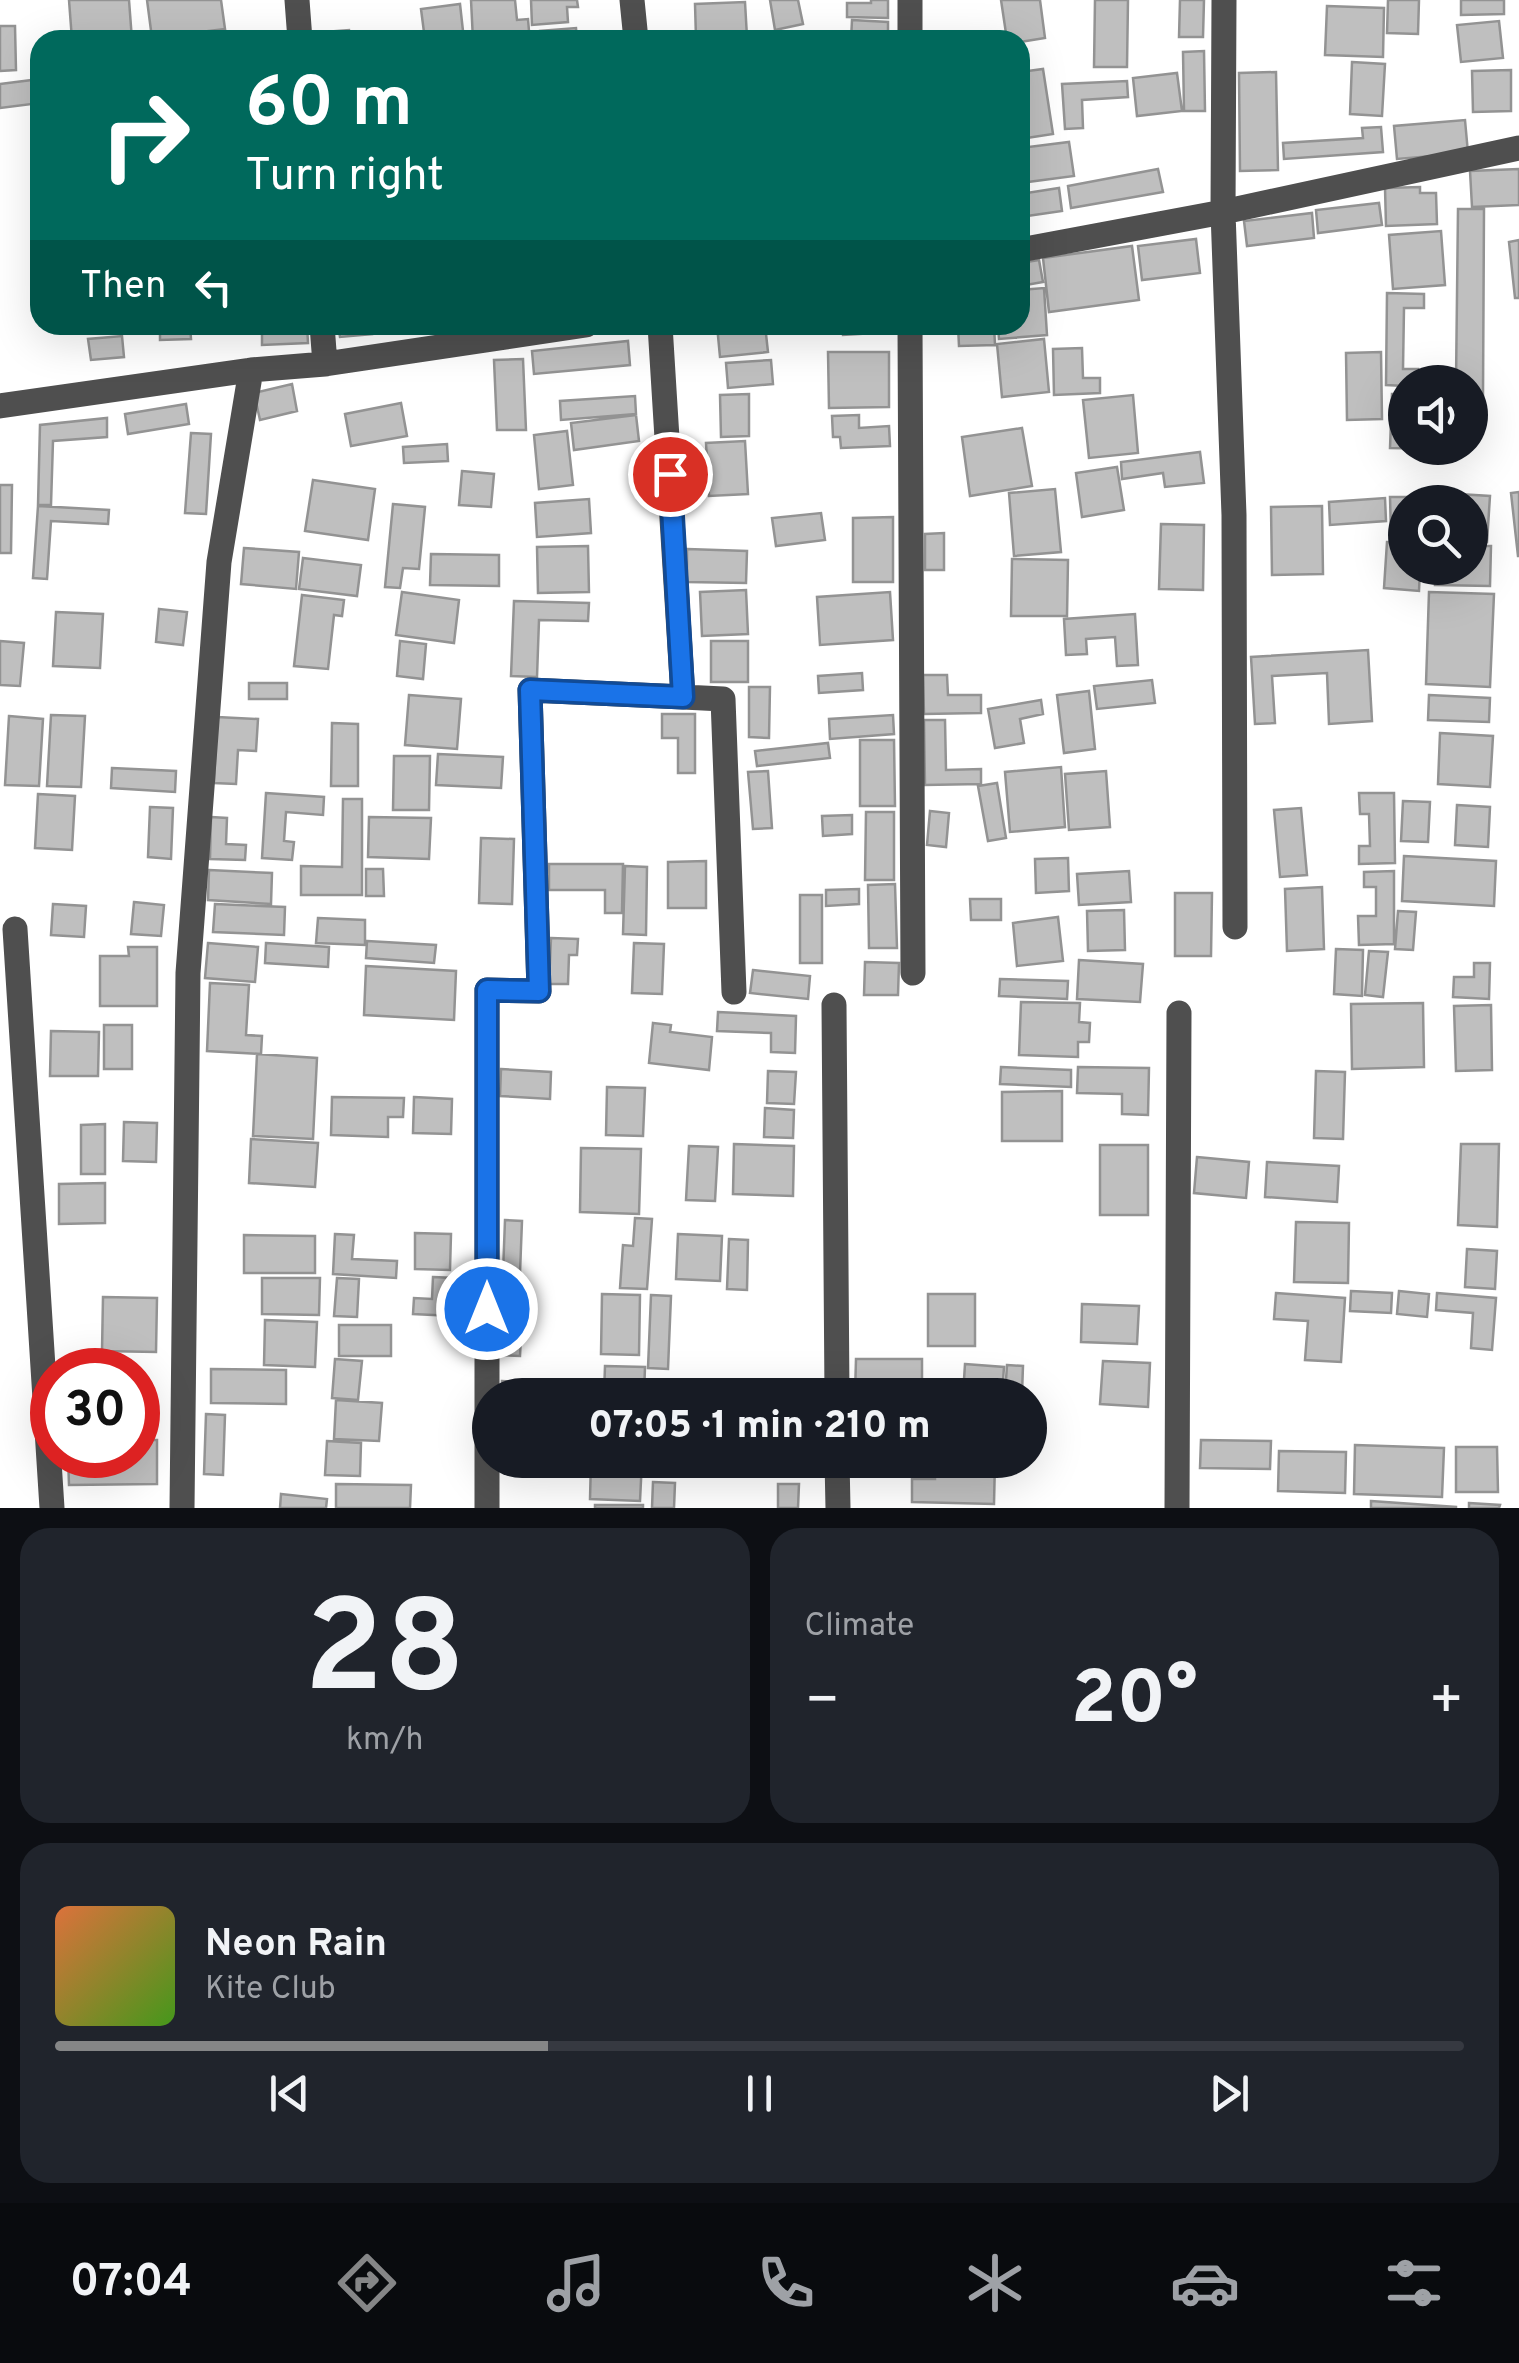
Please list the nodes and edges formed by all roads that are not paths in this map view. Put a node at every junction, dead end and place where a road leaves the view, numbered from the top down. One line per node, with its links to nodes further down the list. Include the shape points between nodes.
1 (296, 0): 5 (street)
2 (632, 0): 6 (street)
3 (910, 0): 7 (street)
4 (1224, 0): 9 (street)
5 (299, 30)
6 (635, 30)
7 (910, 30)
8 (1519, 148): 9 (street)
9 (1223, 212): 10 (street); 19 (street, via 1234,515)
10 (1030, 248)
11 (323, 335): 15 (street)
12 (519, 335): 15 (street)
13 (661, 335): 18 (street)
14 (910, 335): 21 (street)
15 (326, 364): 16 (street)
16 (252, 370): 17 (street); 28 (street, via 219,562 188,973)
17 (0, 406)
18 (683, 697): 22 (street, via 723,699); 29 (street, via 530,690 539,991 487,990)
19 (1235, 927)
20 (16, 928): 27 (street)
21 (912, 973)
22 (734, 992)
23 (834, 1005): 25 (street)
24 (1179, 1013): 31 (street)
25 (837, 1378)
26 (837, 1478): 30 (street)
27 (52, 1508)
28 (182, 1508)
29 (487, 1508)
30 (838, 1508)
31 (1177, 1508)

